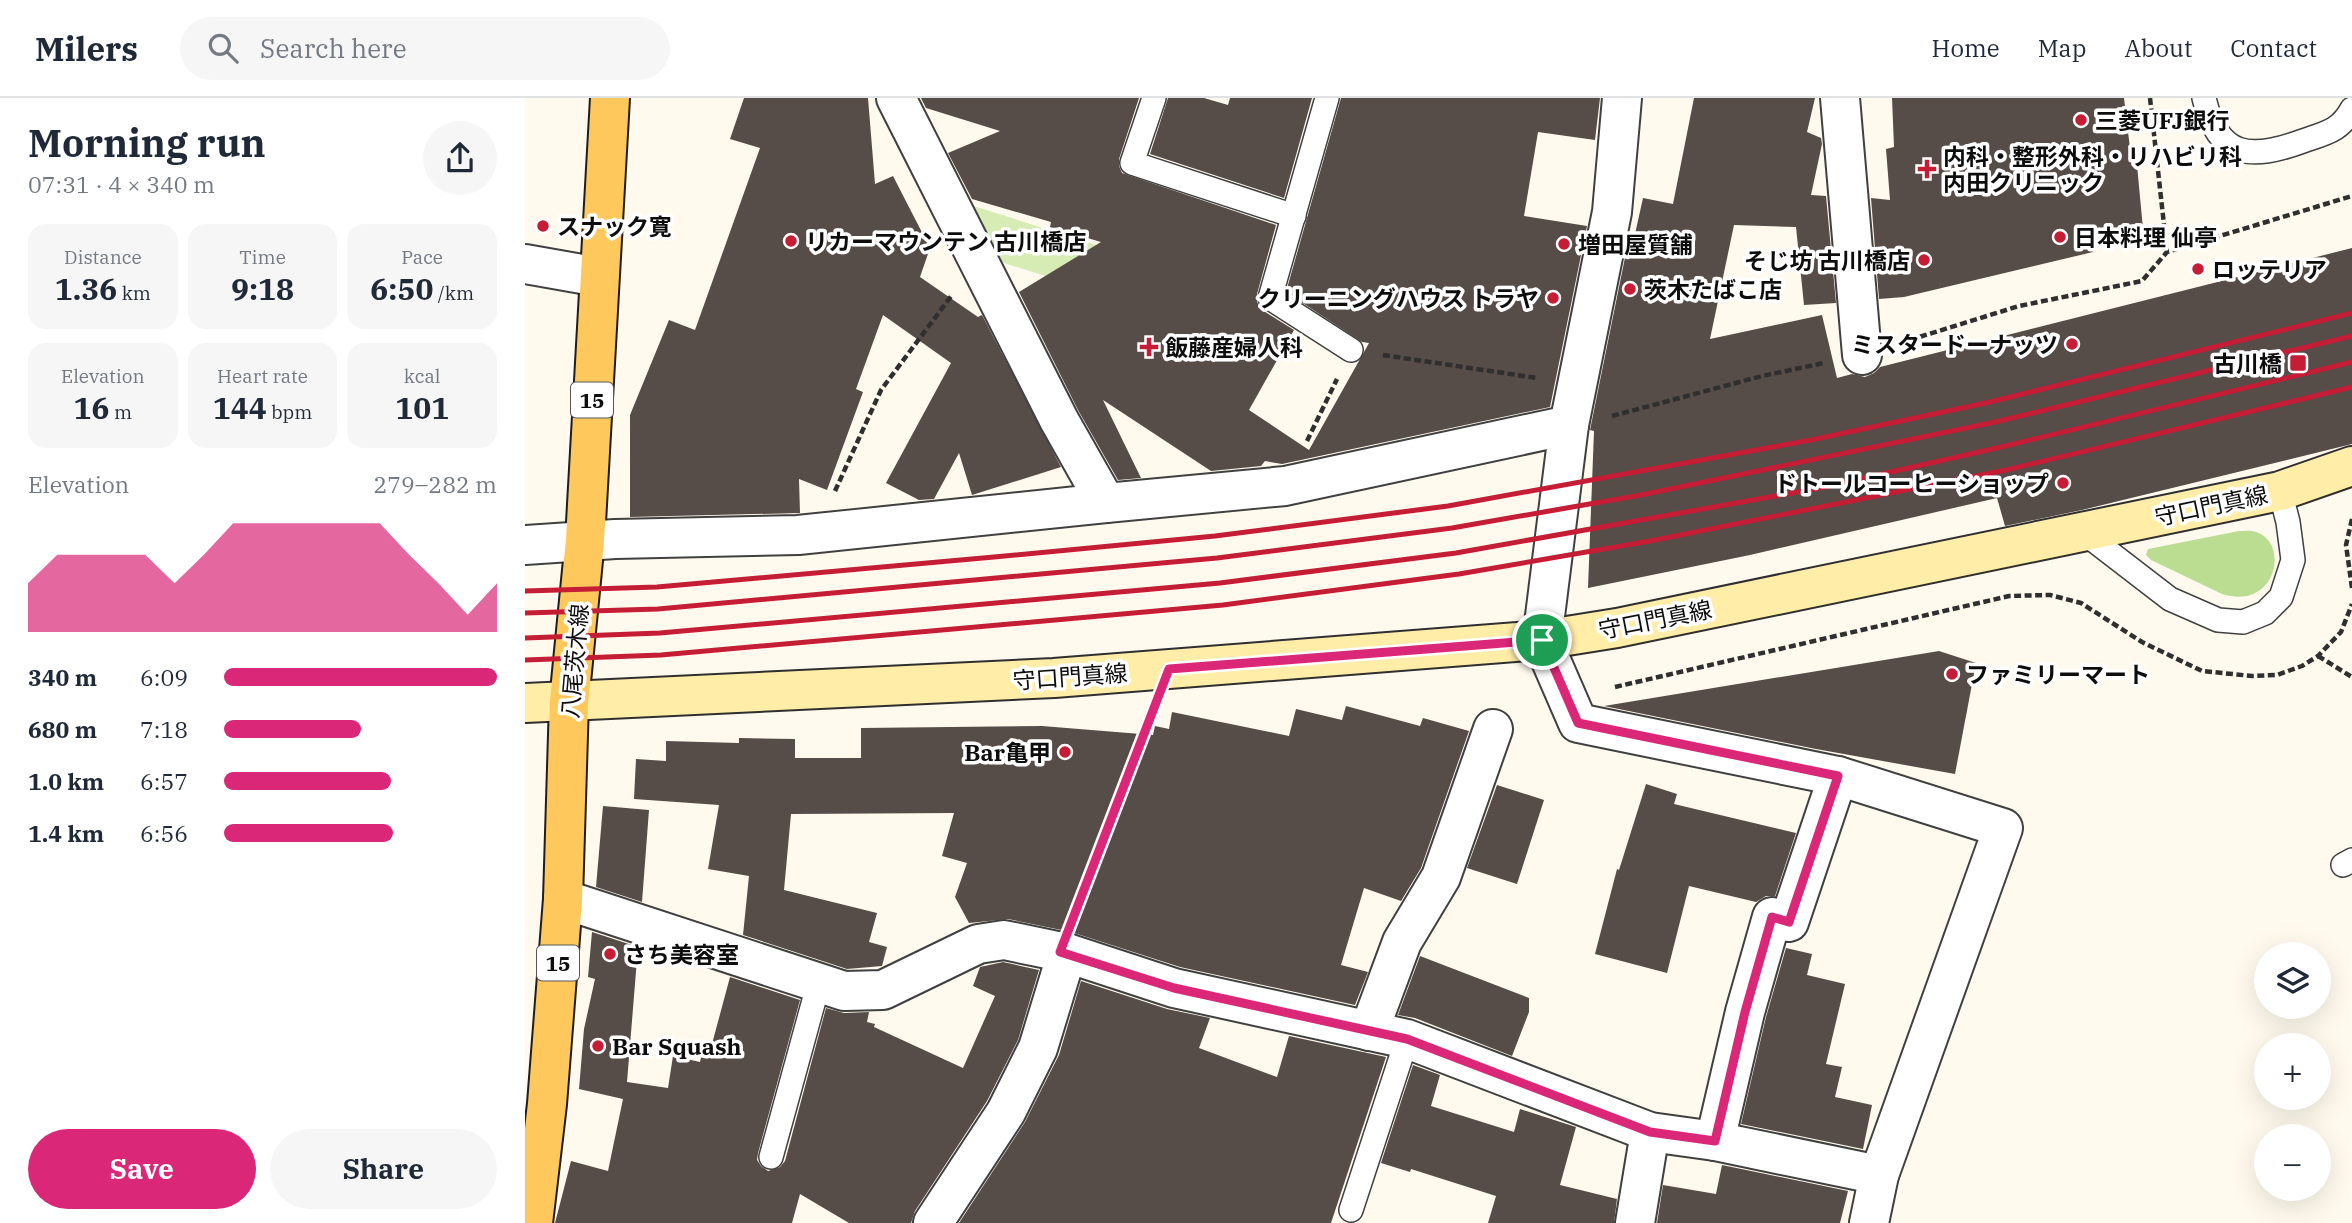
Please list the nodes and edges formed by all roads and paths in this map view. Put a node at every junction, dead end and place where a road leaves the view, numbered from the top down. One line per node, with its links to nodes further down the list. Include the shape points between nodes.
1 (610, 98): 15 (main road, 八尾茨木線 / 15)
2 (896, 98): 13 (street)
3 (1154, 98): 11 (lane, via 1132,163)
4 (1328, 98): 11 (lane)
5 (1622, 98): 18 (street, via 1612,212)
6 (1840, 98): 17 (street)
7 (2150, 98): 12 (path)
8 (2204, 98): 9 (lane, via 2217,135 2242,152 2263,153 2334,130)
9 (2352, 109)
10 (2352, 196): 12 (path)
11 (1294, 216): 16 (lane, via 1270,298)
12 (2167, 252): 17 (path, via 2142,281 2019,306)
13 (978, 261): 23 (street); 26 (path, via 881,390)
14 (525, 264): 15 (street)
15 (599, 276): 27 (main road, 八尾茨木線 / 15)
16 (1351, 350): 18 (path); 21 (path)
17 (1862, 355): 19 (path)
18 (1576, 384): 19 (street)
19 (1569, 425): 21 (street); 31 (street)
20 (2352, 466): 22 (main road, 守口門真線)
21 (1285, 485): 23 (street)
22 (2280, 491): 25 (main road, 守口門真線); 25 (lane, via 2293,560 2281,597 2265,613 2243,622 2218,620 2170,599)
23 (1106, 503): 26 (street)
24 (2352, 519): 29 (path, via 2346,545)
25 (2083, 532): 31 (main road, 守口門真線)
26 (816, 534): 27 (street)
27 (585, 540): 28 (street); 36 (main road, 八尾茨木線 / 15)
28 (525, 545)
29 (2352, 588)
30 (2352, 604): 32 (path, via 2341,632)
31 (1542, 640): 33 (main road, 守口門真線); 39 (street, via 1578,723)
32 (2318, 656): 34 (path); 35 (path, via 2277,675 2202,671 2142,642 2081,603 2050,595 2009,596)
33 (1169, 669): 36 (main road, 守口門真線); 41 (path)
34 (2352, 677)
35 (1606, 690)
36 (569, 702): 37 (main road, 守口門真線); 40 (main road, 八尾茨木線 / 15)
37 (525, 703)
38 (1493, 729): 43 (street, via 1441,877 1402,942)
39 (1838, 776): 46 (street, via 1789,922 1772,917); 48 (street, via 2003,828)
40 (563, 899): 42 (street); 50 (main road, 八尾茨木線 / 15, via 547,1113)
41 (1064, 952): 42 (street, via 1004,940 978,944 883,990 844,991); 43 (street, via 1174,988); 51 (street, via 1038,1048 1006,1112)
42 (819, 982): 47 (lane)
43 (1369, 1031): 44 (street)
44 (1407, 1039): 45 (street); 49 (lane)
45 (1650, 1132): 46 (street); 52 (street)
46 (1715, 1141): 48 (street)
47 (771, 1157)
48 (1879, 1175): 53 (street)
49 (1351, 1210)
50 (533, 1223)
51 (933, 1223)
52 (1635, 1223)
53 (1869, 1223)

